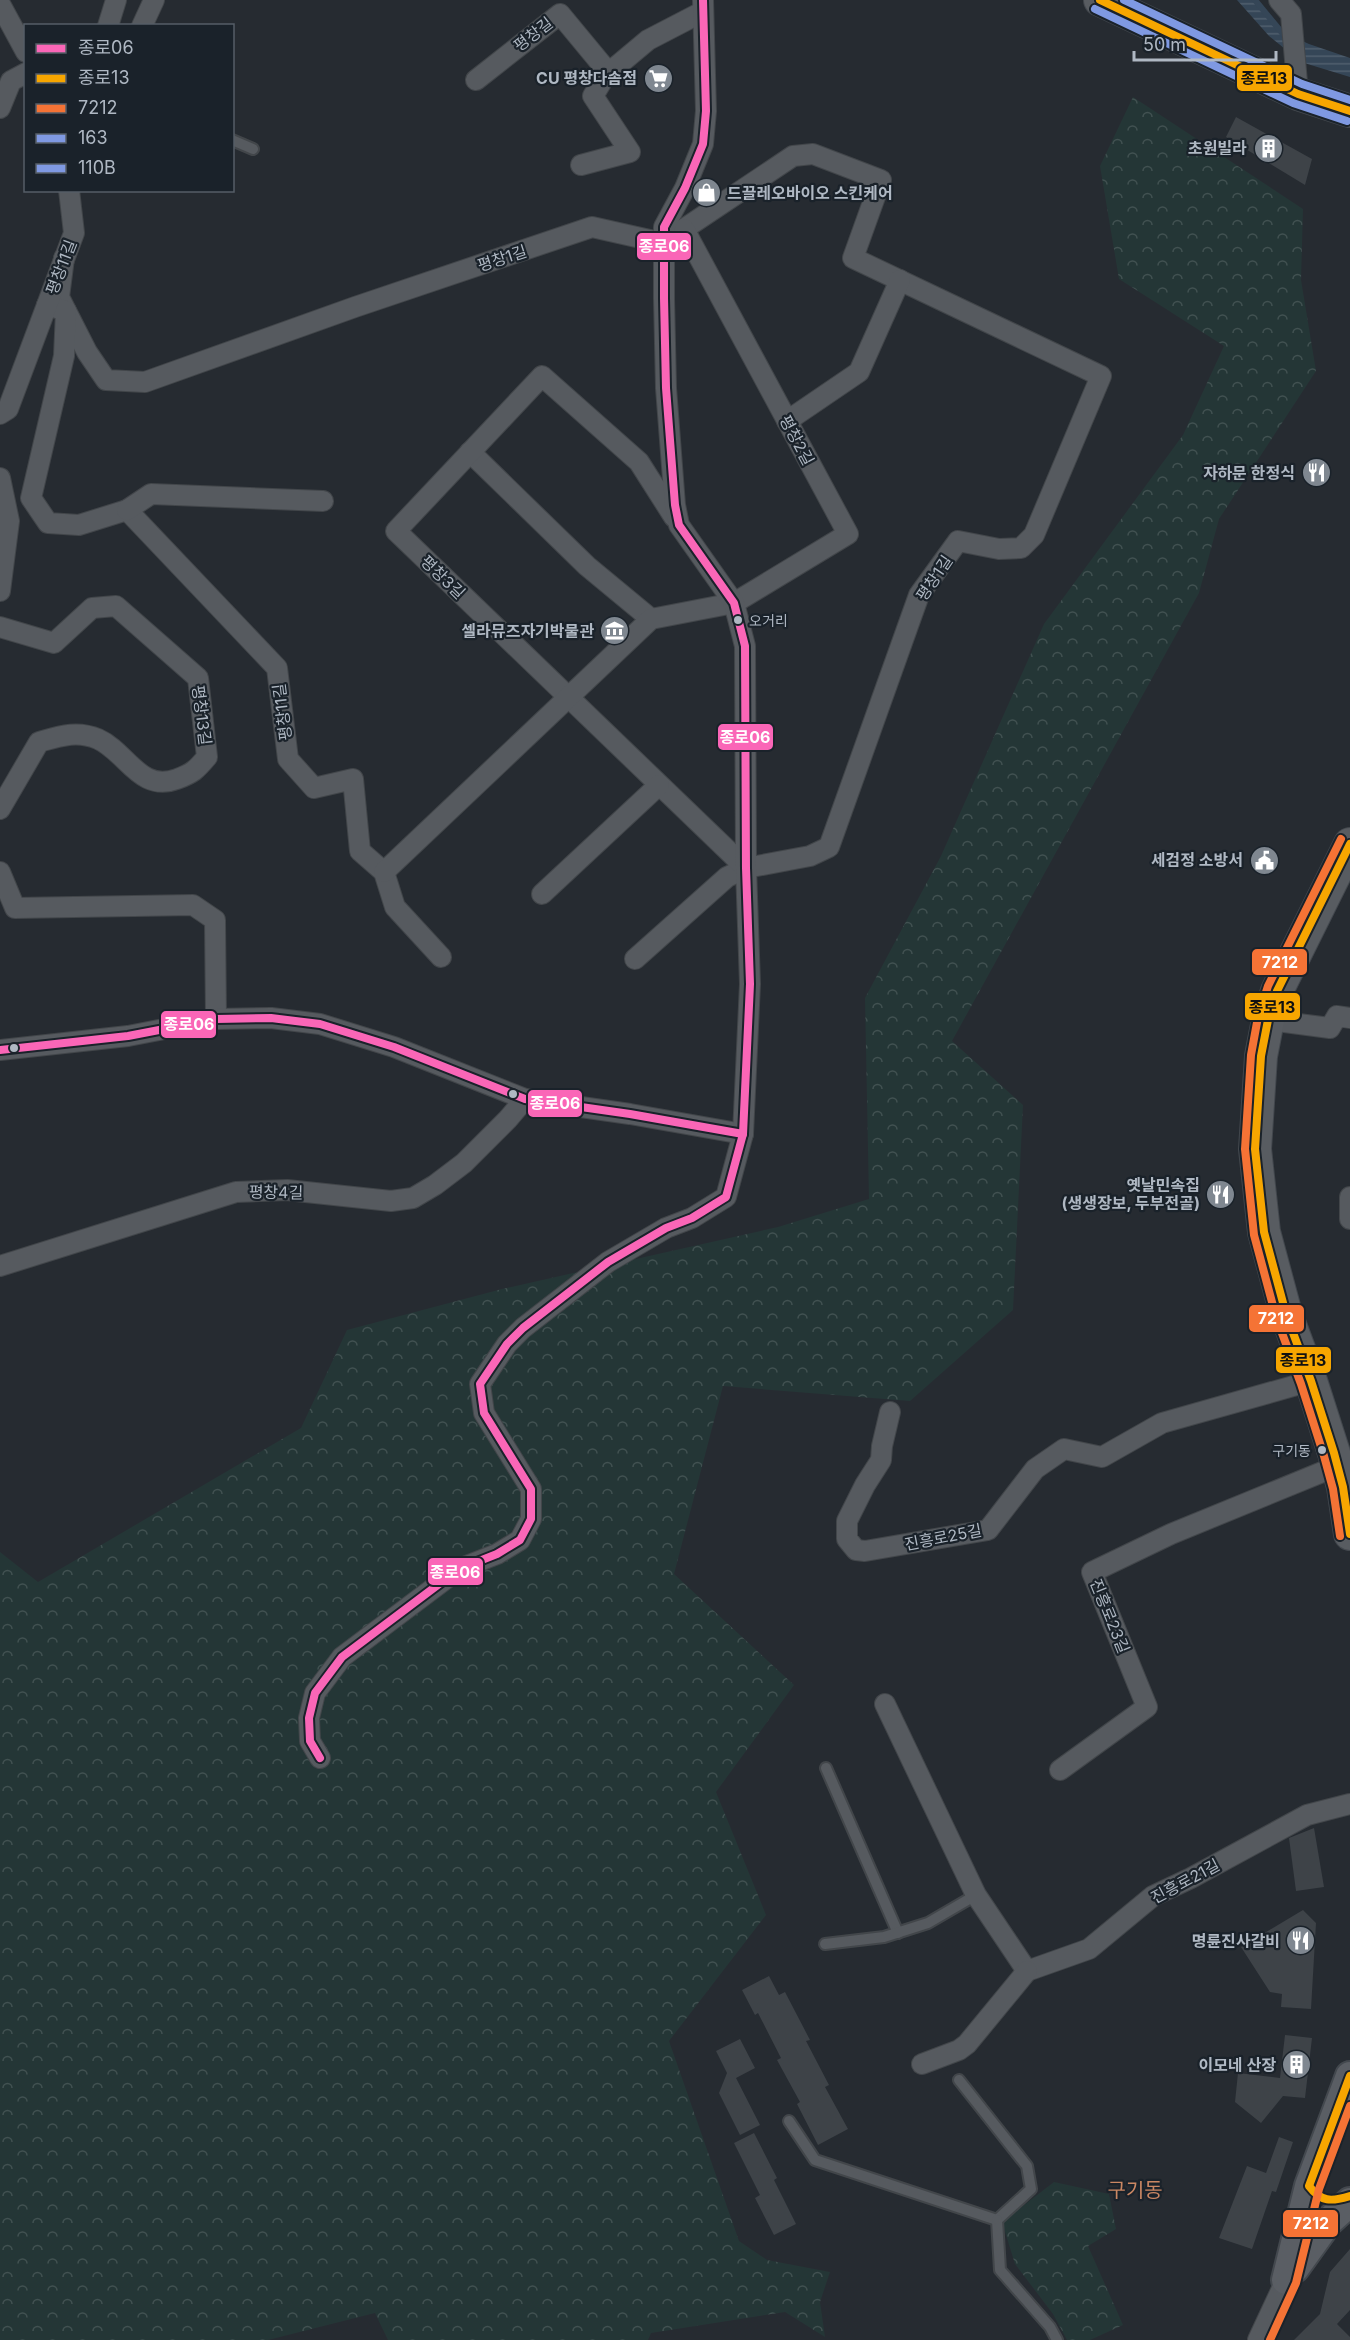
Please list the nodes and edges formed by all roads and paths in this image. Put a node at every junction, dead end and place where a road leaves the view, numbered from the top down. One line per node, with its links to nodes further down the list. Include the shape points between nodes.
1 (116, 0): 7 (street)
2 (154, 0): 8 (street)
3 (1100, 0): 13 (main road)
4 (1279, 0): 13 (street, via 1291,14)
5 (703, 6): 10 (street, via 648,40); 22 (street, via 703,144 664,227)
6 (2, 12): 9 (street)
7 (109, 24)
8 (143, 24)
9 (24, 49)
10 (609, 72): 12 (street, 평창길, via 560,14); 19 (street, via 593,96 630,152)
11 (24, 74): 14 (street, via 11,81)
12 (476, 80)
13 (1304, 96): 15 (main road); 16 (main road)
14 (0, 108)
15 (1350, 111)
16 (1350, 120)
17 (234, 141): 18 (lane)
18 (253, 149)
19 (581, 165)
20 (69, 192): 23 (street, 평창11길, via 74,233)
21 (684, 229): 22 (street, 평창1길); 24 (street, 평창1길, via 793,156 813,154 881,180 853,258); 28 (street, 평창2길)
22 (663, 243): 26 (street, 평창1길, via 592,227 146,382 106,380); 33 (street, via 666,388)
23 (64, 258): 25 (street, 평창11길); 26 (street, 평창1길, via 59,297)
24 (900, 280): 28 (street, via 860,372); 42 (street, 평창1길, via 1101,376 1034,535 1021,548 999,549 958,542 918,595 829,847 810,856)
25 (47, 305): 26 (street, 평창11길); 27 (street, 평창11길, via 8,409)
26 (66, 311): 32 (street, 평창11길, via 64,356 32,498 48,522 79,525)
27 (0, 414)
28 (787, 421): 35 (street, 평창2길, via 848,534)
29 (470, 453): 33 (street, 평창3길, via 542,376 639,462); 36 (street, via 587,566); 38 (street, 평창3길, via 396,531)
30 (0, 478): 34 (street, via 9,521)
31 (323, 501): 32 (street, 평창11길, via 152,494)
32 (128, 510): 44 (street, 평창11길, via 277,668 288,759 314,788 352,779 360,851)
33 (679, 525): 35 (street)
34 (0, 591)
35 (734, 603): 36 (street); 42 (street, via 745,646)
36 (651, 619): 38 (street)
37 (0, 627): 40 (street, 평창13길, via 54,643 92,608 116,606 198,678 207,758 195,772 167,783 147,779 99,740 71,733 39,742)
38 (568, 698): 39 (street, 평창3길); 44 (street)
39 (659, 785): 42 (street, 평창3길); 45 (street)
40 (0, 809)
41 (1350, 844): 50 (main road, via 1277,991)
42 (746, 868): 47 (street, via 727,877); 53 (street, via 750,984)
43 (0, 872): 49 (street, via 15,908 193,905 215,920)
44 (384, 872): 46 (street, via 395,907)
45 (542, 894)
46 (441, 957)
47 (635, 959)
48 (1350, 1018): 50 (street, via 1337,1016 1330,1028)
49 (216, 1020): 51 (street, via 128,1036); 52 (street, via 271,1018 320,1023)
50 (1268, 1020): 57 (main road, via 1261,1056 1255,1141 1264,1232)
51 (0, 1050)
52 (525, 1098): 53 (street); 56 (street, 평창4길, via 464,1163 412,1198 391,1201 286,1190 236,1192)
53 (743, 1134): 62 (street, via 726,1197 608,1262 507,1344 480,1384 484,1413 531,1489 531,1519 520,1540 459,1569 342,1658 315,1693 309,1718 309,1741)
54 (1350, 1197): 55 (street)
55 (1350, 1219)
56 (0, 1266)
57 (1311, 1381): 58 (street, 진흥로25길, via 1162,1424 1102,1457 1064,1449 1035,1470 988,1530 856,1550 847,1539 847,1521 881,1460); 59 (main road)
58 (891, 1412)
59 (1344, 1465): 60 (main road); 64 (street, 진흥로23길, via 1171,1534 1092,1572 1147,1707)
60 (1350, 1533)
61 (885, 1704): 66 (street)
62 (320, 1758)
63 (826, 1768): 67 (lane)
64 (1060, 1770)
65 (1350, 1804): 69 (street, 진흥로21길, via 1307,1815 1153,1896 1089,1948)
66 (976, 1895): 67 (lane, via 928,1923); 69 (street)
67 (898, 1933): 68 (lane)
68 (825, 1944)
69 (1028, 1971): 70 (street, 진흥로21길, via 967,2044)
70 (922, 2064)
71 (1350, 2076): 74 (main road)
72 (959, 2080): 77 (lane, via 1027,2166 1031,2188)
73 (789, 2121): 77 (lane, via 815,2160)
74 (1309, 2186): 75 (main road, via 1317,2198 1328,2202); 78 (main road)
75 (1350, 2196)
76 (1350, 2202): 78 (main road, via 1328,2222)
77 (996, 2220): 79 (lane, via 1000,2270)
78 (1286, 2280): 80 (street)
79 (1057, 2340)
80 (1258, 2340)

